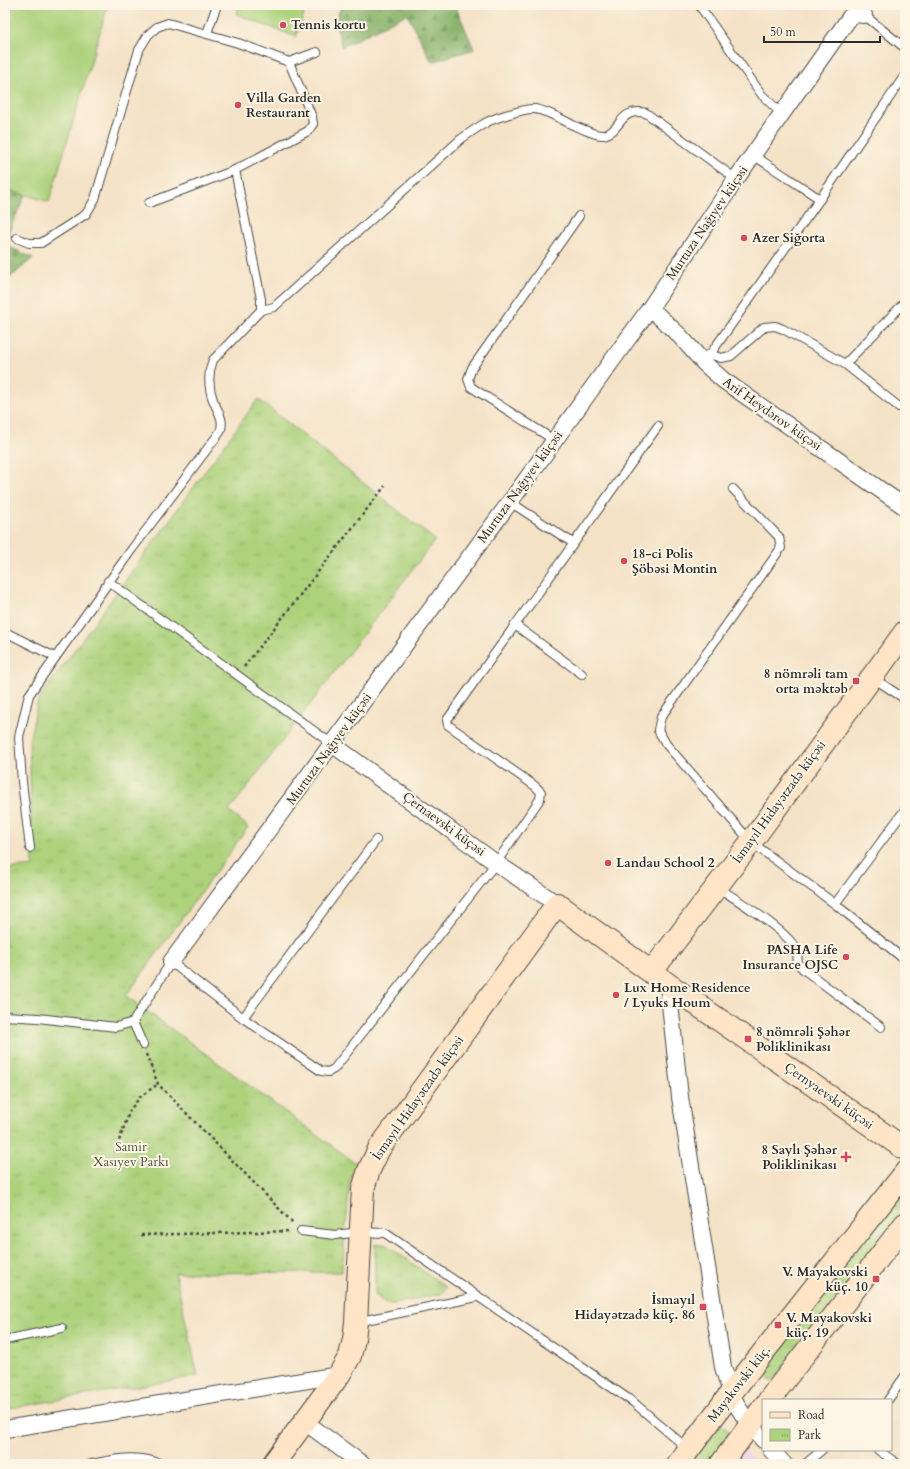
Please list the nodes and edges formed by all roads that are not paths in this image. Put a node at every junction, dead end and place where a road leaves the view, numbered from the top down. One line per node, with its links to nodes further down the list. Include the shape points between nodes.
1 (217, 5): 4 (lane)
2 (699, 5): 9 (lane, via 762,95)
3 (864, 15): 5 (lane); 9 (street, Murtuza Nağıyev küçəsi, via 856,14 850,17)
4 (207, 33): 7 (lane); 16 (lane, via 168,23 148,35 139,50 94,199 86,214 41,243 29,243)
5 (905, 48)
6 (317, 52): 7 (lane)
7 (288, 62): 11 (lane, via 313,124 308,131)
8 (905, 76): 13 (lane)
9 (783, 115): 10 (street, Murtuza Nağıyev küçəsi)
10 (753, 155): 12 (street, Murtuza Nağıyev küçəsi); 13 (lane)
11 (235, 170): 14 (lane); 19 (lane, via 261,299)
12 (736, 179): 18 (street, Murtuza Nağıyev küçəsi); 19 (lane, via 646,113 637,111 628,114 609,133 600,135 543,111 525,110 483,124 461,139 274,307)
13 (820, 199): 20 (lane)
14 (149, 203)
15 (579, 216): 24 (lane, via 472,368 468,379 470,387)
16 (17, 238)
17 (905, 302): 21 (lane)
18 (650, 308): 20 (street, Arif Heydərov küçəsi); 24 (street, Murtuza Nağıyev küçəsi)
19 (261, 310): 29 (lane, via 213,360 209,370 213,398 223,424 220,432)
20 (706, 358): 21 (lane, via 731,356 764,327 775,326); 27 (street, Arif Heydərov küçəsi, via 723,380)
21 (845, 364): 22 (lane, via 899,407)
22 (905, 408)
23 (658, 426): 28 (lane)
24 (554, 440): 26 (street, Murtuza Nağıyev küçəsi)
25 (733, 489): 40 (lane, via 779,537 781,548 661,717 658,730 666,744)
26 (510, 502): 28 (lane); 37 (street, Murtuza Nağıyev küçəsi)
27 (905, 507)
28 (573, 543): 30 (lane)
29 (108, 581): 33 (lane); 37 (lane)
30 (515, 625): 34 (lane); 42 (lane, via 447,720 448,725 541,792 540,800)
31 (5, 632): 33 (lane)
32 (905, 632): 35 (street, İsmayıl Hidayətzadə küçəsi)
33 (55, 657): 41 (lane, via 29,696 19,737)
34 (582, 674)
35 (871, 676): 36 (lane); 40 (street, İsmayıl Hidayətzadə küçəsi)
36 (905, 699)
37 (332, 744): 42 (street, Çernaevski küçəsi); 47 (street, Murtuza Nağıyev küçəsi)
38 (904, 811): 45 (lane)
39 (376, 840): 51 (lane)
40 (751, 842): 43 (street, İsmayıl Hidayətzadə küçəsi); 45 (lane)
41 (30, 848)
42 (496, 863): 44 (street, Çernaevski küçəsi); 51 (lane, via 334,1069 328,1072 321,1071)
43 (717, 886): 48 (street, İsmayıl Hidayətzadə küçəsi); 53 (lane, via 776,927 794,946 798,964 803,969)
44 (557, 904): 48 (street, Çernyaevski küçəsi); 59 (street, İsmayıl Hidayətzadə küçəsi, via 379,1149 363,1189)
45 (835, 904): 46 (lane)
46 (905, 960)
47 (171, 962): 51 (lane); 52 (lane)
48 (652, 971): 49 (street, Çernyaevski küçəsi)
49 (669, 985): 55 (street, Çernyaevski küçəsi); 66 (street, via 680,1097 723,1367)
50 (5, 1016): 52 (lane, via 116,1027)
51 (242, 1018)
52 (133, 1022): 54 (lane)
53 (881, 1027)
54 (143, 1045)
55 (905, 1149)
56 (905, 1172): 66 (street, Mayakovski küç.)
57 (905, 1224): 67 (street)
58 (301, 1231): 59 (lane, via 335,1235)
59 (360, 1232): 60 (lane, via 385,1234); 61 (street, İsmayıl Hidayətzadə küçəsi)
60 (477, 1297): 61 (lane); 76 (lane, via 633,1402)
61 (356, 1322): 64 (street, İsmayıl Hidayətzadə küçəsi, via 350,1356)
62 (62, 1328): 63 (lane)
63 (5, 1340)
64 (339, 1375): 70 (street, İsmayıl Hidayətzadə küçəsi); 71 (street)
65 (905, 1376): 68 (lane)
66 (731, 1393): 72 (street, via 738,1409); 76 (street, Mayakovski küç.)
67 (770, 1399)
68 (889, 1399)
69 (762, 1412): 72 (street)
70 (305, 1422): 79 (street, İsmayıl Hidayətzadə küçəsi); 80 (street)
71 (5, 1430)
72 (756, 1433): 81 (street)
73 (772, 1451): 82 (street)
74 (821, 1451): 83 (lane)
75 (879, 1451): 84 (lane)
76 (684, 1457)
77 (91, 1464): 78 (lane, via 132,1457)
78 (162, 1464)
79 (273, 1464)
80 (362, 1464)
81 (721, 1464)
82 (784, 1464)
83 (805, 1464)
84 (898, 1464)

